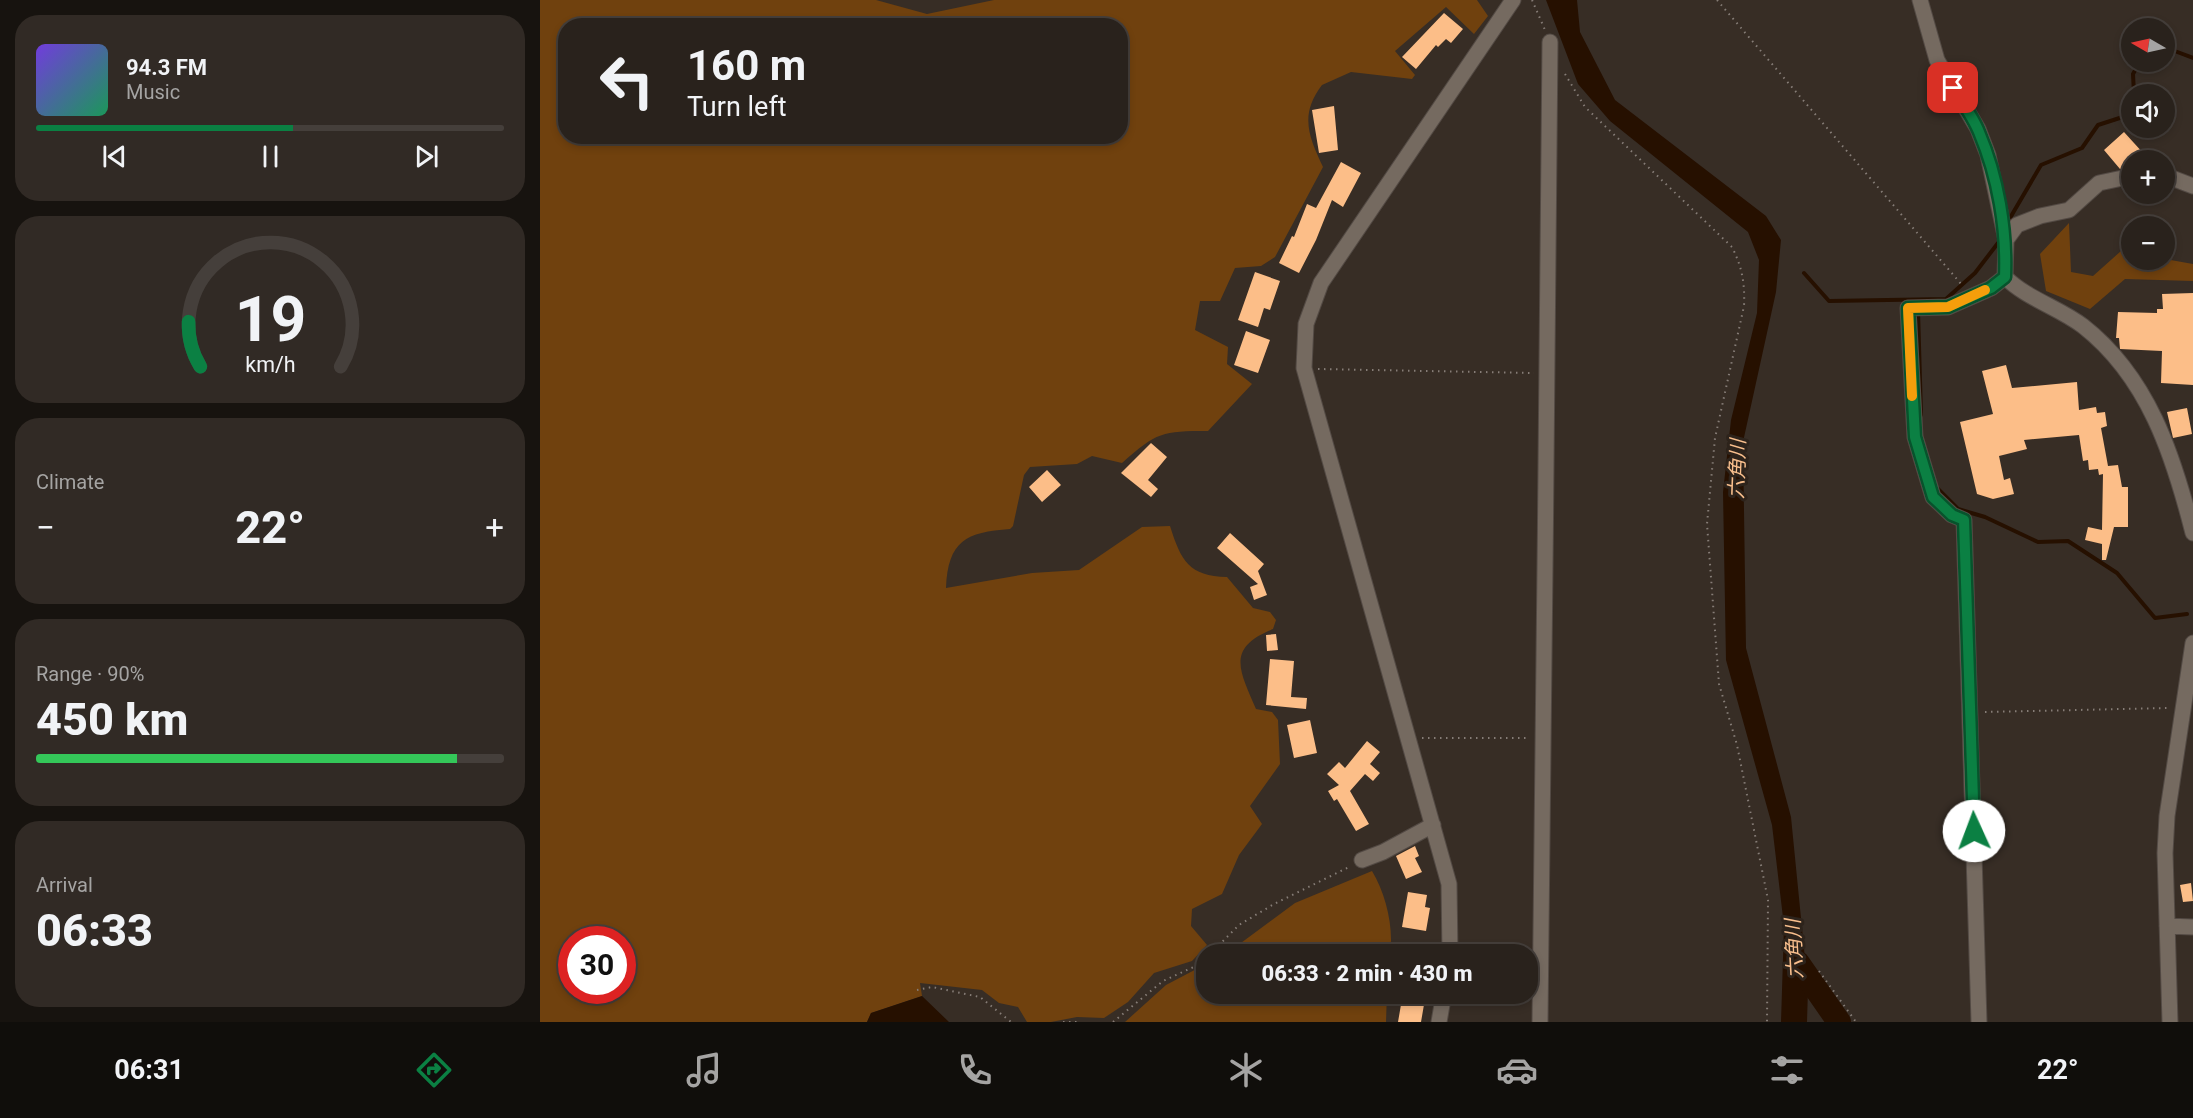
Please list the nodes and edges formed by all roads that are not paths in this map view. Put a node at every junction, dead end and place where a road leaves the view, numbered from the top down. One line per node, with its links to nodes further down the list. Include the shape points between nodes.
1 (1512, 0): 12 (street, via 1321,283 1306,324 1305,368)
2 (1920, 0): 7 (street, via 1937,60 1978,129 1988,155)
3 (1550, 42): 19 (street)
4 (2121, 178): 7 (street, via 2099,183 2069,210 2018,225)
5 (2175, 179): 6 (street)
6 (2193, 186)
7 (2006, 240): 8 (street)
8 (2005, 277): 9 (street, via 2017,289 2080,324 2119,360 2145,395 2166,443); 20 (street, via 1991,288 1948,307 1908,308 1915,437 1933,497 1952,515 1964,520)
9 (2193, 532)
10 (2193, 643): 11 (street)
11 (2188, 706): 14 (street, via 2167,816)
12 (1433, 825): 13 (street); 16 (street, via 1449,884)
13 (1362, 860)
14 (2167, 926): 15 (street); 21 (street)
15 (2193, 927)
16 (1450, 944)
17 (1442, 1004): 18 (street)
18 (1439, 1022)
19 (1540, 1022)
20 (1979, 1022)
21 (2170, 1022)

